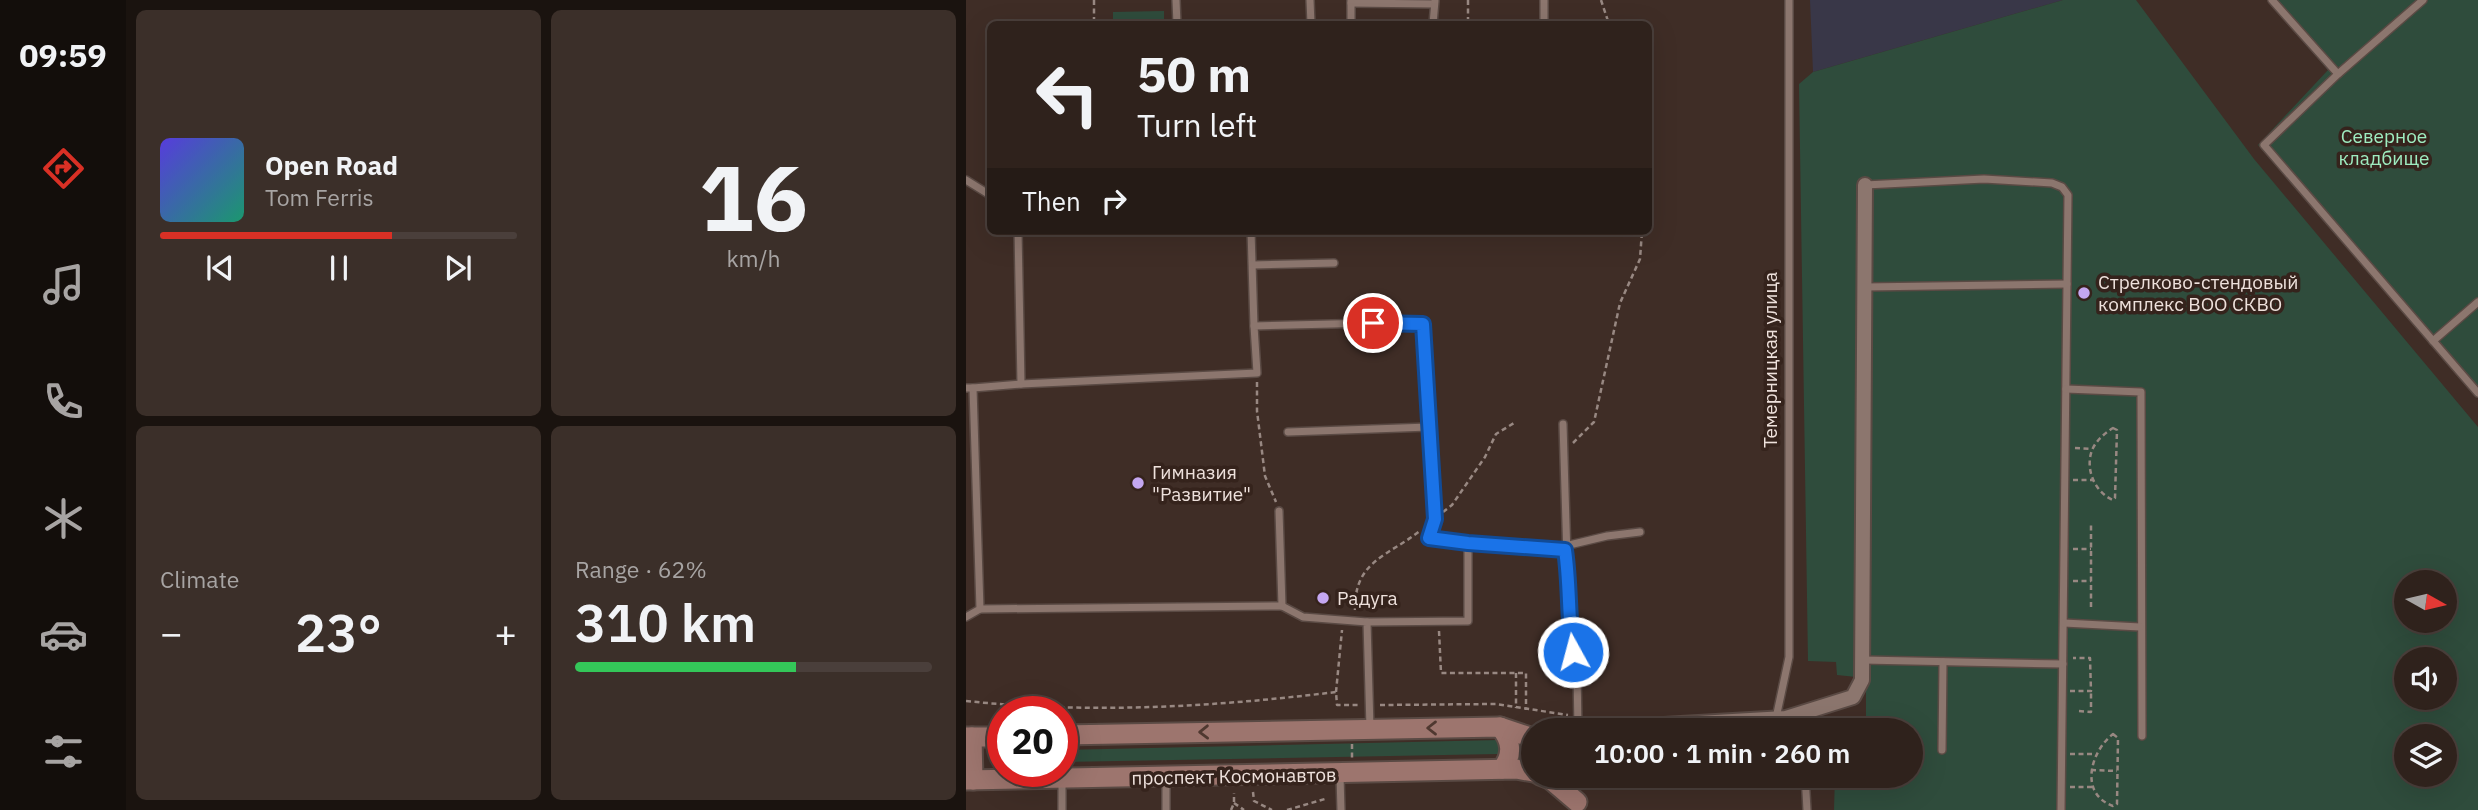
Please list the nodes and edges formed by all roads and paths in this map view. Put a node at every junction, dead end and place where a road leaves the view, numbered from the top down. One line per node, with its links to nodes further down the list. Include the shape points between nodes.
1 (1094, 0): 12 (path)
2 (1176, 0): 13 (lane)
3 (1311, 0): 14 (lane)
4 (1468, 0): 17 (path)
5 (1544, 0): 18 (lane)
6 (1601, 0): 19 (path)
7 (1789, 0): 81 (lane, Темерницкая улица, via 1789,657)
8 (2272, 0): 20 (lane)
9 (2423, 0): 20 (lane)
10 (1351, 2): 11 (lane); 15 (lane)
11 (1435, 2): 16 (lane)
12 (1094, 21)
13 (1177, 21)
14 (1311, 21)
15 (1351, 21)
16 (1433, 21)
17 (1468, 21)
18 (1544, 21)
19 (1608, 21)
20 (2338, 74): 33 (lane, via 2264,145)
21 (966, 180): 23 (lane)
22 (1865, 185): 29 (lane, via 1984,179 2062,187 2068,195); 30 (street)
23 (987, 193)
24 (1018, 235): 35 (lane)
25 (1251, 235): 28 (lane)
26 (1642, 235): 44 (path, via 1640,258 1620,303 1594,422)
27 (1334, 263): 28 (lane)
28 (1254, 265): 32 (lane)
29 (2067, 284): 30 (lane); 37 (lane)
30 (1864, 287): 65 (street)
31 (2478, 302): 33 (lane)
32 (1254, 326): 34 (lane); 40 (lane, via 1423,324)
33 (2433, 341): 38 (lane)
34 (1257, 373): 35 (lane); 47 (path, via 1265,476)
35 (1021, 384): 36 (lane)
36 (970, 388): 58 (lane)
37 (2066, 389): 42 (lane); 64 (lane, via 2141,392)
38 (2478, 393)
39 (1563, 424): 44 (lane)
40 (1429, 427): 41 (lane); 50 (lane, via 1435,519 1429,538)
41 (1288, 432)
42 (2065, 448): 43 (path); 45 (lane)
43 (2092, 449): 46 (path); 46 (path, via 2106,433 2117,430 2115,498 2106,497)
44 (1564, 451): 51 (lane)
45 (2065, 480): 46 (path); 52 (lane)
46 (2094, 480)
47 (1279, 512): 56 (lane)
48 (2091, 524): 53 (path)
49 (1640, 532): 51 (lane)
50 (1468, 543): 51 (lane); 62 (lane, via 1468,621)
51 (1565, 548): 80 (lane)
52 (2064, 549): 53 (path); 54 (lane)
53 (2091, 549): 55 (path)
54 (2064, 581): 55 (path); 63 (lane)
55 (2091, 581): 57 (path)
56 (1282, 606): 58 (lane); 60 (lane, via 1303,617)
57 (2091, 607)
58 (980, 609): 59 (lane)
59 (966, 617)
60 (1342, 620): 61 (lane); 73 (path)
61 (1367, 622): 62 (lane); 75 (lane)
62 (1439, 622): 68 (path, via 1441,673)
63 (2064, 624): 64 (lane); 66 (lane)
64 (2140, 627): 87 (lane)
65 (1863, 660): 67 (lane); 82 (street, via 1863,680 1853,697)
66 (2063, 661): 67 (lane); 71 (lane); 72 (path, via 2090,658)
67 (1943, 662): 90 (lane)
68 (1516, 673): 69 (path); 70 (path, via 1526,673)
69 (1516, 691): 70 (path); 76 (path)
70 (1526, 691): 77 (path)
71 (2063, 691): 72 (path); 91 (lane)
72 (2091, 691): 78 (path, via 2091,712)
73 (1336, 692): 74 (path, via 1158,708); 75 (path, via 1337,705)
74 (966, 701)
75 (1370, 705): 76 (path, via 1496,704); 84 (lane)
76 (1516, 708): 77 (path)
77 (1526, 710): 79 (path)
78 (2079, 711)
79 (1553, 718)
80 (1577, 718)
81 (1784, 718)
82 (1790, 718)
83 (1500, 727): 84 (main road, one-way to 84); 85 (main road); 93 (main road, via 1511,748 1507,763)
84 (1370, 729): 86 (main road, one-way to 86)
85 (1521, 734)
86 (1078, 735)
87 (2142, 736)
88 (969, 737): 89 (main road); 100 (main road)
89 (987, 737)
90 (1942, 750)
91 (2062, 754): 92 (path); 102 (lane)
92 (2095, 754): 95 (path); 96 (path, via 2113,734 2118,738)
93 (1521, 769)
94 (1521, 770): 97 (main road, проспект Космонавтов)
95 (2091, 770): 96 (path); 103 (path)
96 (2117, 771): 103 (path, via 2117,804 2109,805)
97 (1340, 774): 98 (main road, проспект Космонавтов); 118 (lane)
98 (1166, 777): 99 (main road, проспект Космонавтов); 113 (lane)
99 (1078, 778)
100 (970, 780)
101 (1062, 787): 112 (lane)
102 (2062, 787): 103 (path); 120 (lane)
103 (2094, 787)
104 (1559, 788): 111 (main road)
105 (1572, 788): 111 (main road)
106 (1806, 788): 119 (lane)
107 (1253, 792): 116 (path, via 1254,801)
108 (1234, 793): 110 (path)
109 (1325, 799): 117 (path)
110 (1234, 803): 114 (path); 115 (path)
111 (1578, 806)
112 (1062, 810)
113 (1166, 810)
114 (1231, 810)
115 (1244, 810)
116 (1272, 810)
117 (1287, 810)
118 (1341, 810)
119 (1807, 810)
120 (2062, 810)

